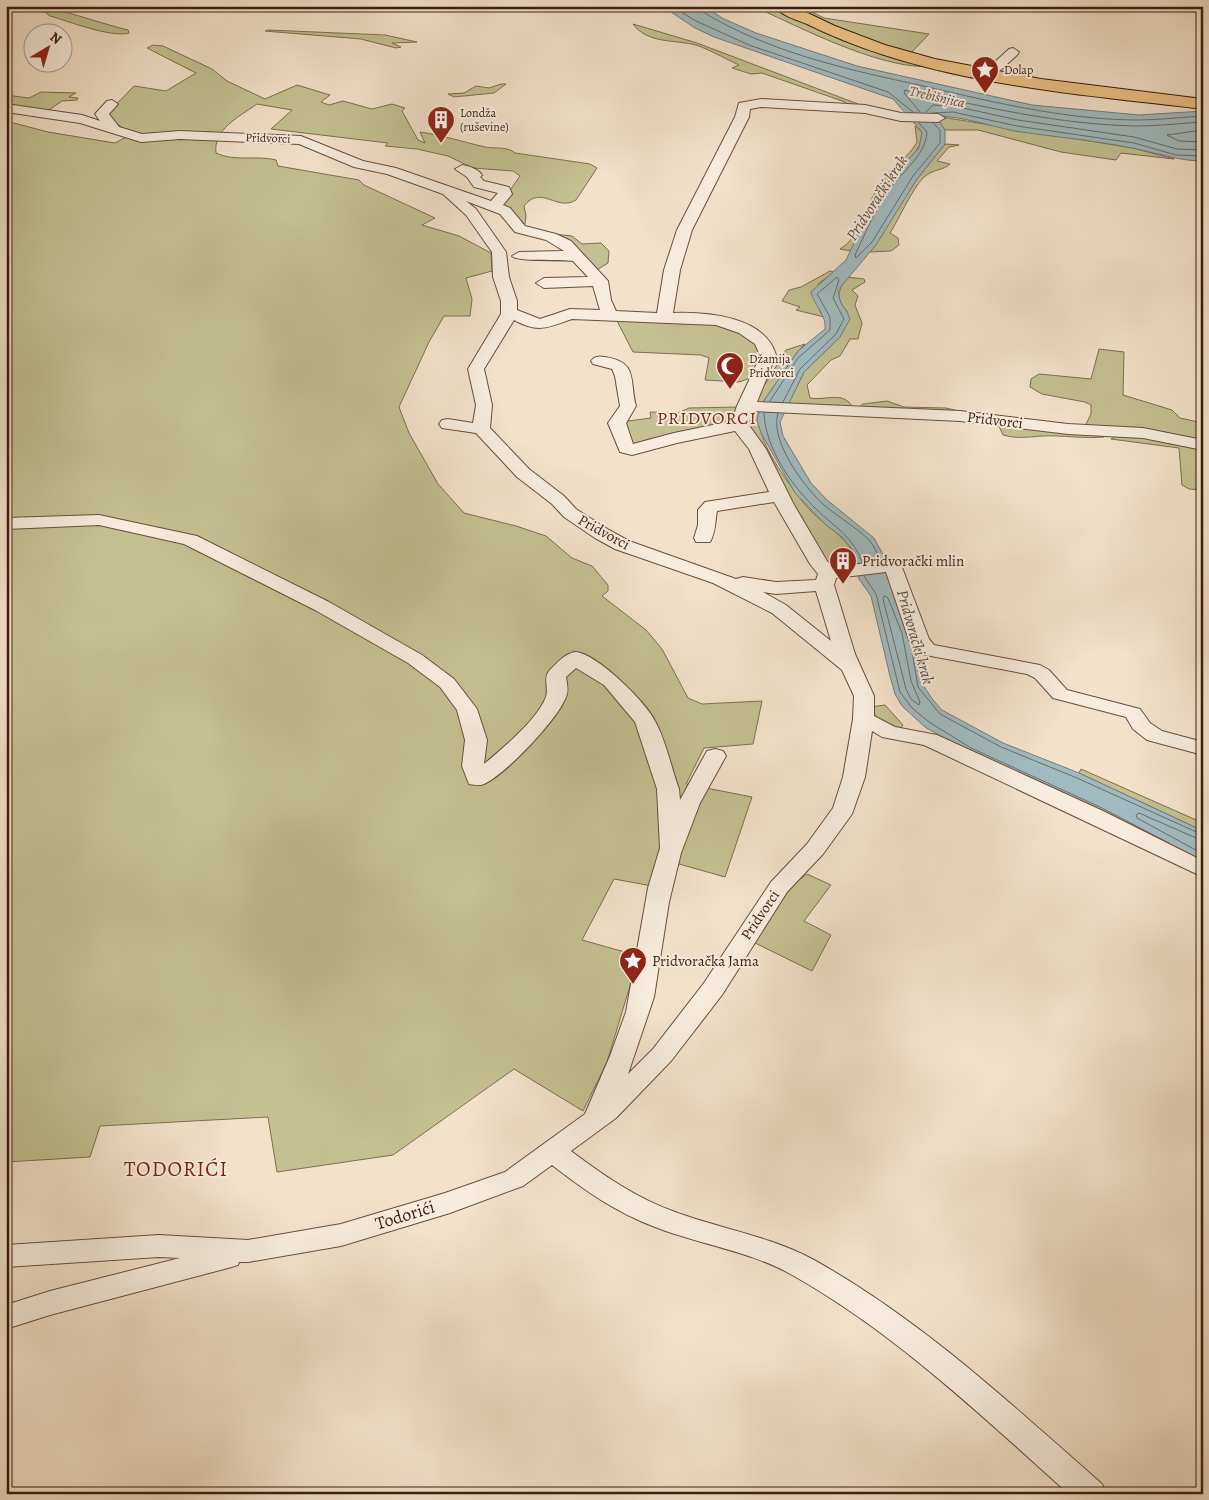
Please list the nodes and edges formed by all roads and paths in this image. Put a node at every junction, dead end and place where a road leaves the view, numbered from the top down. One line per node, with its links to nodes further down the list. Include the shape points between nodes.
1 (781, 6): 3 (main road, via 807,21 860,42)
2 (1013, 52): 3 (street)
3 (989, 74): 5 (main road)
4 (112, 104): 8 (street, via 102,114)
5 (1203, 104)
6 (6, 108): 8 (street, Pridvorci, via 82,119)
7 (938, 118): 18 (street, via 908,117 865,109 762,103 744,106 742,117 681,241 672,269)
8 (114, 129): 10 (street, Pridvorci, via 141,138 180,135 301,140 359,164 391,171)
9 (462, 169): 11 (street, via 472,172 479,184 504,190 505,194)
10 (444, 190): 11 (street, Pridvorci); 16 (street, Pridvorci, via 471,212 498,252)
11 (494, 206): 13 (street, Pridvorci, via 505,211 520,230 560,240)
12 (519, 256): 13 (street, via 554,254)
13 (578, 257): 14 (street, Pridvorci)
14 (600, 281): 15 (street); 17 (street, Pridvorci)
15 (544, 283)
16 (509, 314): 17 (street, via 533,324 570,314); 23 (street, via 476,369 484,405)
17 (610, 315): 18 (street)
18 (664, 318): 20 (street, via 710,319 761,339 768,354)
19 (599, 361): 22 (street, via 620,366 624,373 623,393 628,406 617,423 626,448 632,450)
20 (753, 406): 22 (street); 24 (street, Pridvorci, via 951,415 1068,429 1143,432)
21 (448, 424): 23 (street)
22 (739, 425): 25 (street, Pridvorci, via 759,452)
23 (481, 429): 28 (street, Pridvorci, via 523,473 570,513 602,534 622,545)
24 (1203, 445)
25 (780, 496): 27 (street, via 711,506 707,510); 29 (street, Pridvorci)
26 (6, 524): 34 (street, via 99,520 190,540 322,606 415,659 447,683 467,709 476,740 472,766 477,779 499,764 530,731 557,697 556,676 575,658 611,681 645,721 668,789)
27 (703, 538)
28 (720, 579): 29 (street, via 776,588); 30 (street, Pridvorci, via 779,609)
29 (826, 579): 30 (street, Pridvorci); 32 (street, via 858,569 893,566 919,640 927,650 1033,669 1060,694 1132,713 1145,731)
30 (851, 667): 31 (street, Pridvorci, via 864,696)
31 (863, 719): 35 (street, via 890,732 930,740); 36 (street, Pridvorci, via 854,776 844,809 815,849 779,887 713,989 662,1055 642,1078)
32 (1203, 749)
33 (715, 756): 34 (street, via 694,789)
34 (671, 847): 36 (street, via 660,890 642,997 621,1062)
35 (1203, 870)
36 (594, 1120): 37 (street, Pridvorci)
37 (553, 1152): 38 (street, Todorići, via 514,1179 459,1199 341,1235); 41 (street, via 627,1205 666,1221 750,1244 803,1267 894,1327 982,1397)
38 (248, 1251): 39 (street, Todorići, via 159,1246); 40 (street, Todorići)
39 (6, 1256)
40 (6, 1317)
41 (1091, 1494)

